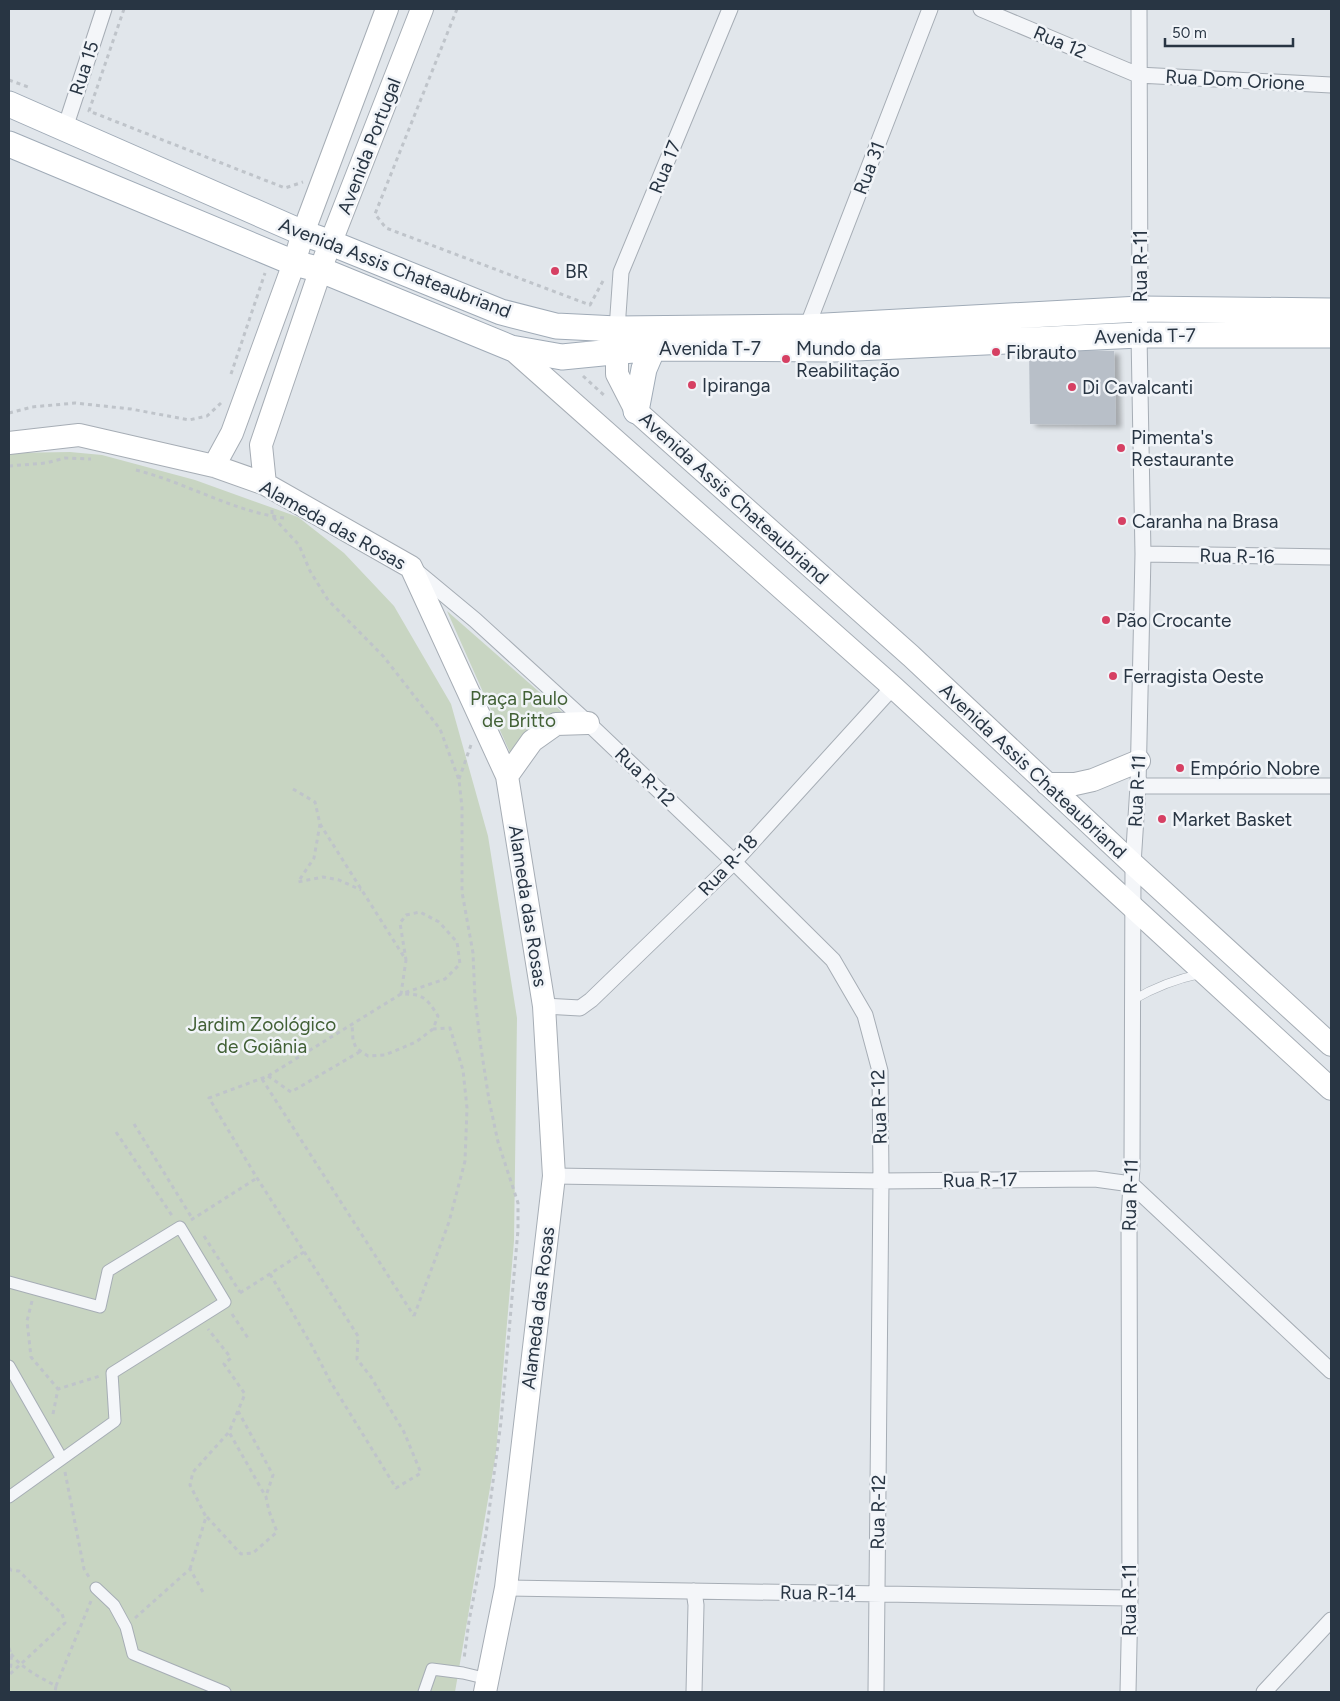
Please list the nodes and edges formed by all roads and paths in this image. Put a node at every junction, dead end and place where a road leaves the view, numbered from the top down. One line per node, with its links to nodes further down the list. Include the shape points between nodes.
1 (104, 9): 13 (street, Rua 15)
2 (124, 9): 15 (path, via 89,111)
3 (387, 9): 16 (main road, Avenida Portugal)
4 (422, 9): 17 (main road, Avenida Portugal)
5 (457, 9): 21 (path, via 375,214 386,228 590,306)
6 (730, 9): 27 (street, Rua 17, via 621,272)
7 (930, 9): 24 (street, Rua 31)
8 (981, 9): 10 (street, Rua 12)
9 (1138, 9): 10 (street, Rua R-11)
10 (1138, 75): 11 (street, Rua Dom Orione); 22 (street, Rua R-11)
11 (1331, 85)
12 (9, 104): 13 (main road, Avenida Assis Chateaubriand)
13 (64, 128): 16 (main road, Avenida Assis Chateaubriand)
14 (9, 144): 18 (main road, Avenida Assis Chateaubriand)
15 (285, 188)
16 (303, 233): 17 (main road, Avenida Assis Chateaubriand); 18 (main road, Avenida Portugal)
17 (331, 243): 19 (main road, Avenida Portugal); 27 (main road, Avenida Assis Chateaubriand, via 501,312)
18 (294, 263): 19 (main road, Avenida Assis Chateaubriand); 34 (main road, Avenida Portugal)
19 (321, 270): 28 (main road, Avenida Assis Chateaubriand); 36 (main road, Avenida Portugal)
20 (265, 271): 30 (path)
21 (605, 277)
22 (1140, 309): 23 (main road, Avenida T-7); 24 (main road, Avenida T-7); 25 (street, Rua R-11)
23 (1331, 311)
24 (807, 327): 27 (main road, Avenida T-7)
25 (1139, 335): 26 (main road, Avenida T-7); 29 (main road, Avenida T-7, via 834,349); 44 (street, Rua R-11)
26 (1331, 335)
27 (617, 340): 28 (main road, Avenida T-7, via 562,357); 29 (main road, Avenida T-7); 32 (main road, Avenida Assis Chateaubriand, via 618,374)
28 (510, 348): 47 (main road, Avenida Assis Chateaubriand)
29 (653, 348): 32 (main road, via 644,369)
30 (229, 378)
31 (223, 396): 33 (path, via 220,405 207,416 189,420 75,403)
32 (636, 411): 53 (main road, Avenida Assis Chateaubriand, via 911,656)
33 (9, 413)
34 (232, 433): 36 (main road, via 250,444); 39 (main road, Avenida Portugal)
35 (9, 443): 39 (main road, Alameda das Rosas, via 79,435)
36 (261, 445): 41 (main road, Avenida Portugal)
37 (93, 459): 38 (path, via 65,458)
38 (9, 466)
39 (214, 466): 41 (main road, Alameda das Rosas)
40 (131, 469): 42 (path, via 187,486 216,500)
41 (269, 486): 42 (path); 46 (main road, Alameda das Rosas)
42 (272, 516): 43 (path); 52 (path, via 299,545 328,600 384,657 440,729)
43 (288, 518)
44 (1142, 554): 45 (street, Rua R-16); 50 (street, Rua R-11)
45 (1331, 557)
46 (411, 567): 48 (street, Rua R-12); 51 (main road, Alameda das Rosas)
47 (893, 687): 58 (street, Rua R-18); 61 (main road, Avenida Assis Chateaubriand)
48 (588, 722): 51 (main road, via 556,724 532,741); 58 (street, Rua R-12)
49 (472, 738): 52 (path)
50 (1139, 761): 53 (main road, via 1092,780); 54 (street, Rua R-11)
51 (507, 776): 66 (main road, Alameda das Rosas)
52 (459, 780): 115 (path, via 462,892 473,953 481,1048 498,1142 518,1203 501,1422)
53 (1047, 784): 59 (main road, Avenida Assis Chateaubriand)
54 (1138, 786): 55 (street); 59 (street, Rua R-11)
55 (1331, 786)
56 (293, 789): 57 (path, via 315,802)
57 (320, 824): 60 (path); 60 (path, via 314,858 298,882 323,878 339,880)
58 (734, 862): 66 (street, Rua R-18, via 591,1000 580,1008); 78 (street, Rua R-12, via 833,960 866,1015 880,1070)
59 (1133, 864): 61 (street, Rua R-11); 69 (main road, Avenida Assis Chateaubriand)
60 (362, 890): 62 (path)
61 (1133, 906): 63 (main road, Avenida Assis Chateaubriand); 65 (street, Rua R-11)
62 (406, 960): 64 (path); 64 (path, via 400,923 406,915 420,912 439,922 457,942 460,964 445,979)
63 (1206, 973): 65 (lane, via 1175,980); 73 (main road, Avenida Assis Chateaubriand)
64 (401, 994): 67 (path); 68 (path, via 417,994 430,1003 438,1016)
65 (1133, 1000): 79 (street, Rua R-11)
66 (544, 1006): 76 (main road, Alameda das Rosas)
67 (352, 1024): 70 (path, via 352,1040); 71 (path)
68 (433, 1029): 70 (path, via 416,1042 385,1055 368,1056); 72 (path, via 450,1028 463,1070 465,1161 449,1222 414,1316)
69 (1331, 1045)
70 (361, 1051): 71 (path, via 291,1092)
71 (268, 1076): 72 (path)
72 (262, 1078): 77 (path, via 209,1098)
73 (1331, 1089)
74 (134, 1124): 80 (path)
75 (116, 1132): 81 (path)
76 (554, 1176): 78 (street, Rua R-17); 105 (main road, Alameda das Rosas)
77 (257, 1178): 80 (path); 83 (path)
78 (881, 1181): 79 (street, Rua R-17, via 1095,1180); 108 (street, Rua R-12)
79 (1131, 1184): 92 (street); 109 (street, Rua R-11)
80 (193, 1219): 81 (path)
81 (180, 1227): 86 (street, via 108,1271 100,1307); 88 (street)
82 (203, 1235): 87 (path)
83 (304, 1252): 84 (path); 84 (path, via 358,1336 357,1359 404,1432 421,1473 396,1488 330,1381)
84 (270, 1274): 87 (path)
85 (9, 1282): 86 (street)
86 (35, 1289): 94 (path, via 27,1321 31,1357)
87 (240, 1292): 88 (path)
88 (225, 1302): 89 (street); 90 (path)
89 (200, 1318): 93 (street); 95 (path, via 231,1358 224,1364 245,1394)
90 (248, 1338)
91 (9, 1366): 97 (street)
92 (1331, 1371)
93 (112, 1373): 94 (path); 98 (street, via 115,1421)
94 (58, 1389): 97 (path)
95 (238, 1411): 96 (path); 100 (path, via 273,1475)
96 (229, 1432): 100 (path); 101 (path, via 193,1472 190,1485)
97 (48, 1434): 98 (street)
98 (62, 1460): 99 (street); 104 (path, via 84,1569)
99 (9, 1497)
100 (266, 1497): 101 (path, via 277,1532 253,1554 240,1554)
101 (206, 1517): 103 (path)
102 (9, 1568): 114 (path, via 19,1571 62,1614 64,1623)
103 (190, 1569): 107 (path); 111 (path)
104 (96, 1588): 111 (street, via 114,1605); 118 (path)
105 (506, 1588): 106 (street, Rua R-14); 117 (main road, Alameda das Rosas)
106 (694, 1591): 108 (street, Rua R-14); 122 (street)
107 (204, 1594)
108 (877, 1594): 109 (street, Rua R-14); 123 (street, Rua R-12)
109 (1130, 1598): 124 (street, Rua R-11)
110 (1331, 1620): 125 (street)
111 (126, 1626): 120 (street, via 133,1654)
112 (9, 1648): 113 (path)
113 (11, 1654): 114 (path); 116 (path)
114 (20, 1665): 116 (path); 118 (path)
115 (463, 1672): 117 (street); 121 (street, via 432,1669)
116 (9, 1674)
117 (486, 1685)
118 (56, 1686): 119 (path)
119 (55, 1692)
120 (225, 1692)
121 (424, 1692)
122 (694, 1692)
123 (876, 1692)
124 (1128, 1692)
125 (1264, 1692)

